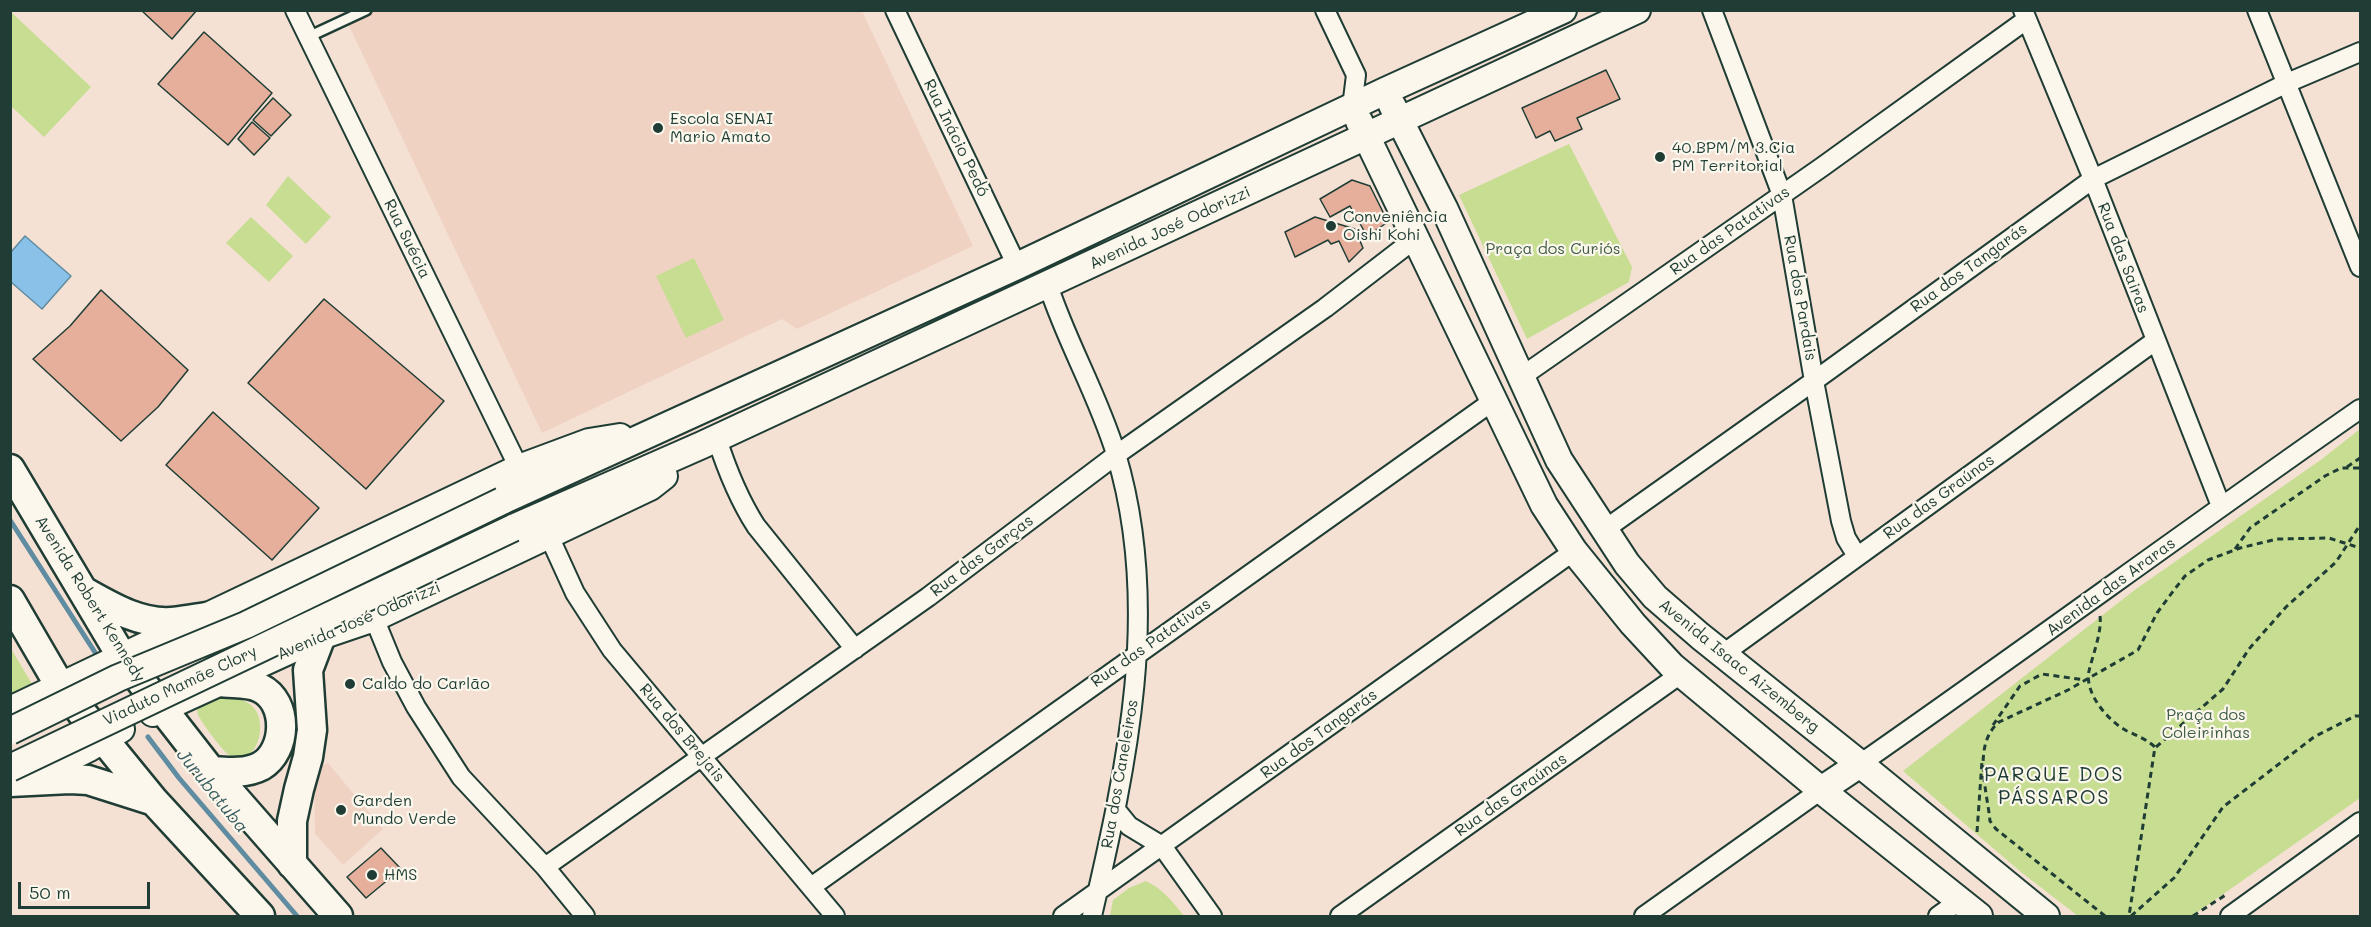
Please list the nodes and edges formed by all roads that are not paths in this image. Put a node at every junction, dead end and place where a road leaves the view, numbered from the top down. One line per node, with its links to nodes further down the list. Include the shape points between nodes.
1 (295, 10): 10 (street, Rua Suécia)
2 (366, 10): 10 (lane)
3 (895, 10): 21 (street, Rua Inácio Pedó)
4 (1325, 10): 12 (street)
5 (1563, 10): 14 (street, Avenida José Odorizzi)
6 (1638, 10): 16 (street, Avenida José Odorizzi)
7 (1712, 10): 19 (street, Rua dos Pardais)
8 (2257, 10): 13 (street)
9 (2024, 15): 18 (street, Rua das Sairas); 19 (street, Rua das Patativas)
10 (308, 37): 32 (street, Rua Suécia)
11 (2361, 52): 13 (street, Rua dos Tangarás)
12 (1356, 75): 14 (street); 15 (street)
13 (2287, 83): 18 (street, Rua dos Tangarás); 22 (street)
14 (1385, 91): 15 (street, Avenida José Odorizzi); 16 (street, Avenida Isaac Aizemberg)
15 (1352, 107): 17 (street); 21 (street, Avenida José Odorizzi)
16 (1400, 120): 17 (street, Avenida José Odorizzi); 25 (street, Avenida Isaac Aizemberg)
17 (1366, 135): 20 (street); 23 (street, Avenida José Odorizzi)
18 (2093, 178): 24 (street, Rua das Sairas); 26 (street, Rua dos Tangarás)
19 (1782, 195): 25 (street, Rua das Patativas); 26 (street, Rua dos Pardais)
20 (1416, 238): 27 (street); 31 (street, Rua das Garças, via 1325,308)
21 (1017, 266): 29 (street, Avenida José Odorizzi)
22 (2361, 267)
23 (1048, 285): 30 (street, Avenida José Odorizzi); 31 (street, Rua dos Caneleiros, via 1101,409)
24 (2155, 341): 35 (street, Rua das Sairas); 40 (street, Rua das Graúnas)
25 (1521, 377): 37 (street, Avenida Isaac Aizemberg, via 1559,460)
26 (1814, 381): 37 (street, Rua dos Tangarás); 40 (street, Rua dos Pardais, via 1841,521)
27 (1492, 401): 39 (street, via 1544,505); 47 (street, Rua das Patativas)
28 (2361, 409): 35 (street, Avenida das Araras)
29 (656, 430): 32 (street, Avenida José Odorizzi, via 590,442); 34 (street, Avenida José Odorizzi)
30 (710, 442): 36 (street, Avenida José Odorizzi); 38 (street, Avenida José Odorizzi, via 650,487); 46 (street, via 756,526)
31 (1116, 455): 46 (street, Rua das Garças); 47 (street, Rua dos Caneleiros, via 1134,542)
32 (519, 468): 43 (street, Avenida José Odorizzi)
33 (10, 469): 41 (main road, Avenida Robert Kennedy)
34 (502, 501): 55 (street, Viaduto Mamãe Clory, bridge, via 246,625 118,678)
35 (2221, 506): 58 (street, Avenida das Araras)
36 (513, 528): 60 (street, Viaduto Mamãe Clory, bridge)
37 (1604, 530): 48 (street, Avenida Isaac Aizemberg, via 1654,597)
38 (549, 536): 44 (street, Avenida José Odorizzi); 57 (street, Rua dos Brejais, via 575,593 612,650)
39 (1574, 551): 50 (street, via 1633,624); 65 (street, Rua dos Tangarás)
40 (1857, 556): 48 (street, Rua das Graúnas)
41 (81, 590): 43 (main road, via 142,619 169,622); 49 (main road, Avenida Robert Kennedy)
42 (10, 600): 52 (main road)
43 (209, 617): 49 (street, Avenida José Odorizzi)
44 (374, 618): 45 (street, Avenida José Odorizzi); 67 (street, via 392,662 449,759 488,808)
45 (321, 636): 51 (street, Avenida José Odorizzi); 66 (main road, via 308,670 312,730 292,821)
46 (855, 649): 57 (street, Rua das Garças)
47 (1138, 653): 63 (street, Rua dos Caneleiros); 68 (street, Rua das Patativas)
48 (1723, 654): 58 (street, Avenida Isaac Aizemberg)
49 (122, 657): 52 (street, Avenida José Odorizzi); 53 (main road, Avenida Robert Kennedy)
50 (1682, 673): 61 (street); 78 (street, Rua das Graúnas)
51 (219, 682): 53 (street, Avenida José Odorizzi); 59 (main road, via 255,686 266,692 275,703 282,730 274,753 260,766 248,771)
52 (60, 686): 54 (street, Avenida José Odorizzi); 56 (main road)
53 (161, 709): 56 (street, Avenida José Odorizzi); 59 (main road, Avenida Robert Kennedy)
54 (10, 710)
55 (10, 731)
56 (104, 737): 60 (street, Avenida José Odorizzi, via 89,748); 62 (main road)
57 (702, 755): 67 (street, Rua das Garças); 68 (street, Rua dos Brejais)
58 (1860, 764): 61 (street); 81 (street, Avenida Isaac Aizemberg)
59 (210, 771): 66 (main road, Avenida Robert Kennedy)
60 (13, 780): 62 (main road, via 88,780)
61 (1821, 790): 70 (street); 79 (street)
62 (154, 801): 71 (main road)
63 (1116, 810): 65 (street, via 1129,826); 69 (street, Rua dos Caneleiros)
64 (2361, 822): 82 (street)
65 (1162, 846): 69 (street, Rua dos Tangarás); 77 (street)
66 (292, 864): 72 (main road, Avenida Robert Kennedy)
67 (545, 867): 73 (street)
68 (811, 887): 74 (street, Rua dos Brejais)
69 (1098, 892): 75 (street, Rua dos Tangarás); 76 (street, Rua dos Caneleiros)
70 (1969, 909): 80 (street)
71 (260, 916)
72 (338, 916)
73 (585, 916)
74 (836, 916)
75 (1063, 916)
76 (1092, 916)
77 (1212, 916)
78 (1340, 916)
79 (1644, 916)
80 (1938, 916)
81 (2046, 916)
82 (2230, 916)

